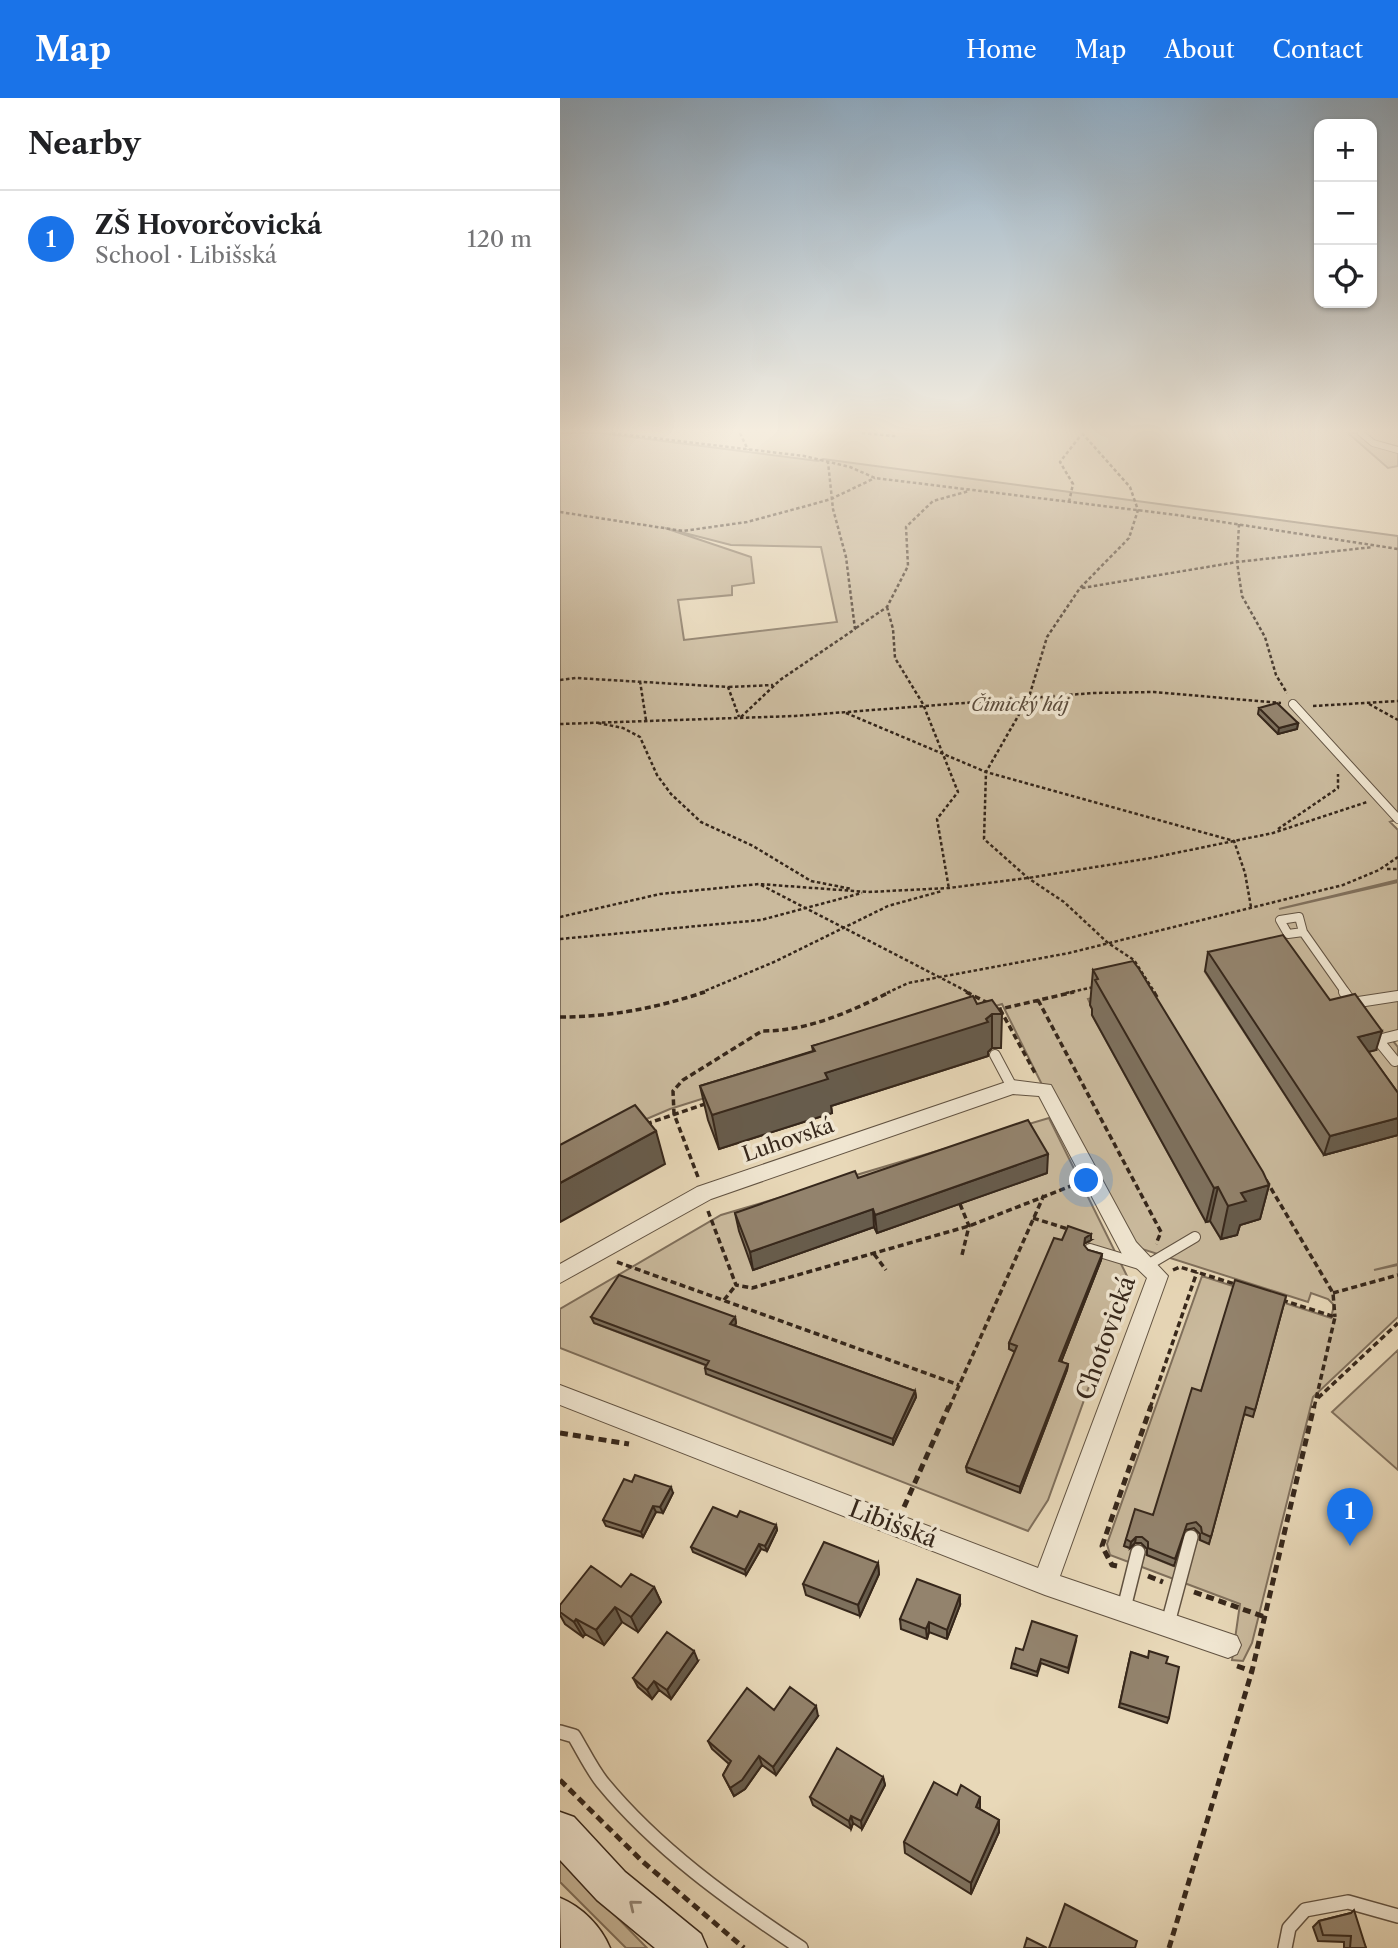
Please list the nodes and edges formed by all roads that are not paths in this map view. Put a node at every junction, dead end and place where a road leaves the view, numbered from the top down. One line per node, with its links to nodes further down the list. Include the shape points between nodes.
1 (1293, 704): 2 (lane)
2 (1398, 819)
3 (1303, 932): 5 (lane)
4 (1398, 996): 5 (lane)
5 (1352, 1003): 6 (lane)
6 (1359, 1012)
7 (1372, 1031): 9 (lane)
8 (1398, 1035): 9 (lane)
9 (1378, 1040): 11 (lane)
10 (995, 1055): 12 (lane)
11 (1395, 1061)
12 (1012, 1087): 13 (street, Luhovská); 17 (street, Luhovská, via 704,1193)
13 (1045, 1090): 16 (street, Chotovická, via 1129,1248)
14 (1195, 1237): 16 (lane)
15 (1090, 1249): 16 (lane)
16 (1154, 1266): 21 (street, Chotovická)
17 (560, 1274)
18 (560, 1395): 21 (street, Libišská)
19 (1191, 1536): 23 (lane)
20 (1139, 1552): 22 (lane)
21 (1045, 1583): 22 (street, Libišská)
22 (1123, 1610): 23 (street, Libišská)
23 (1167, 1625): 24 (street, Libišská)
24 (1228, 1645)
25 (560, 1732): 31 (lane, via 574,1736 601,1780 643,1824 751,1916)
26 (560, 1831): 30 (main road, one-way to 26, via 611,1886)
27 (1398, 1916): 32 (lane, via 1348,1902 1305,1910 1289,1928)
28 (560, 1919): 29 (main road)
29 (590, 1948)
30 (687, 1948)
31 (802, 1948)
32 (1285, 1948)

